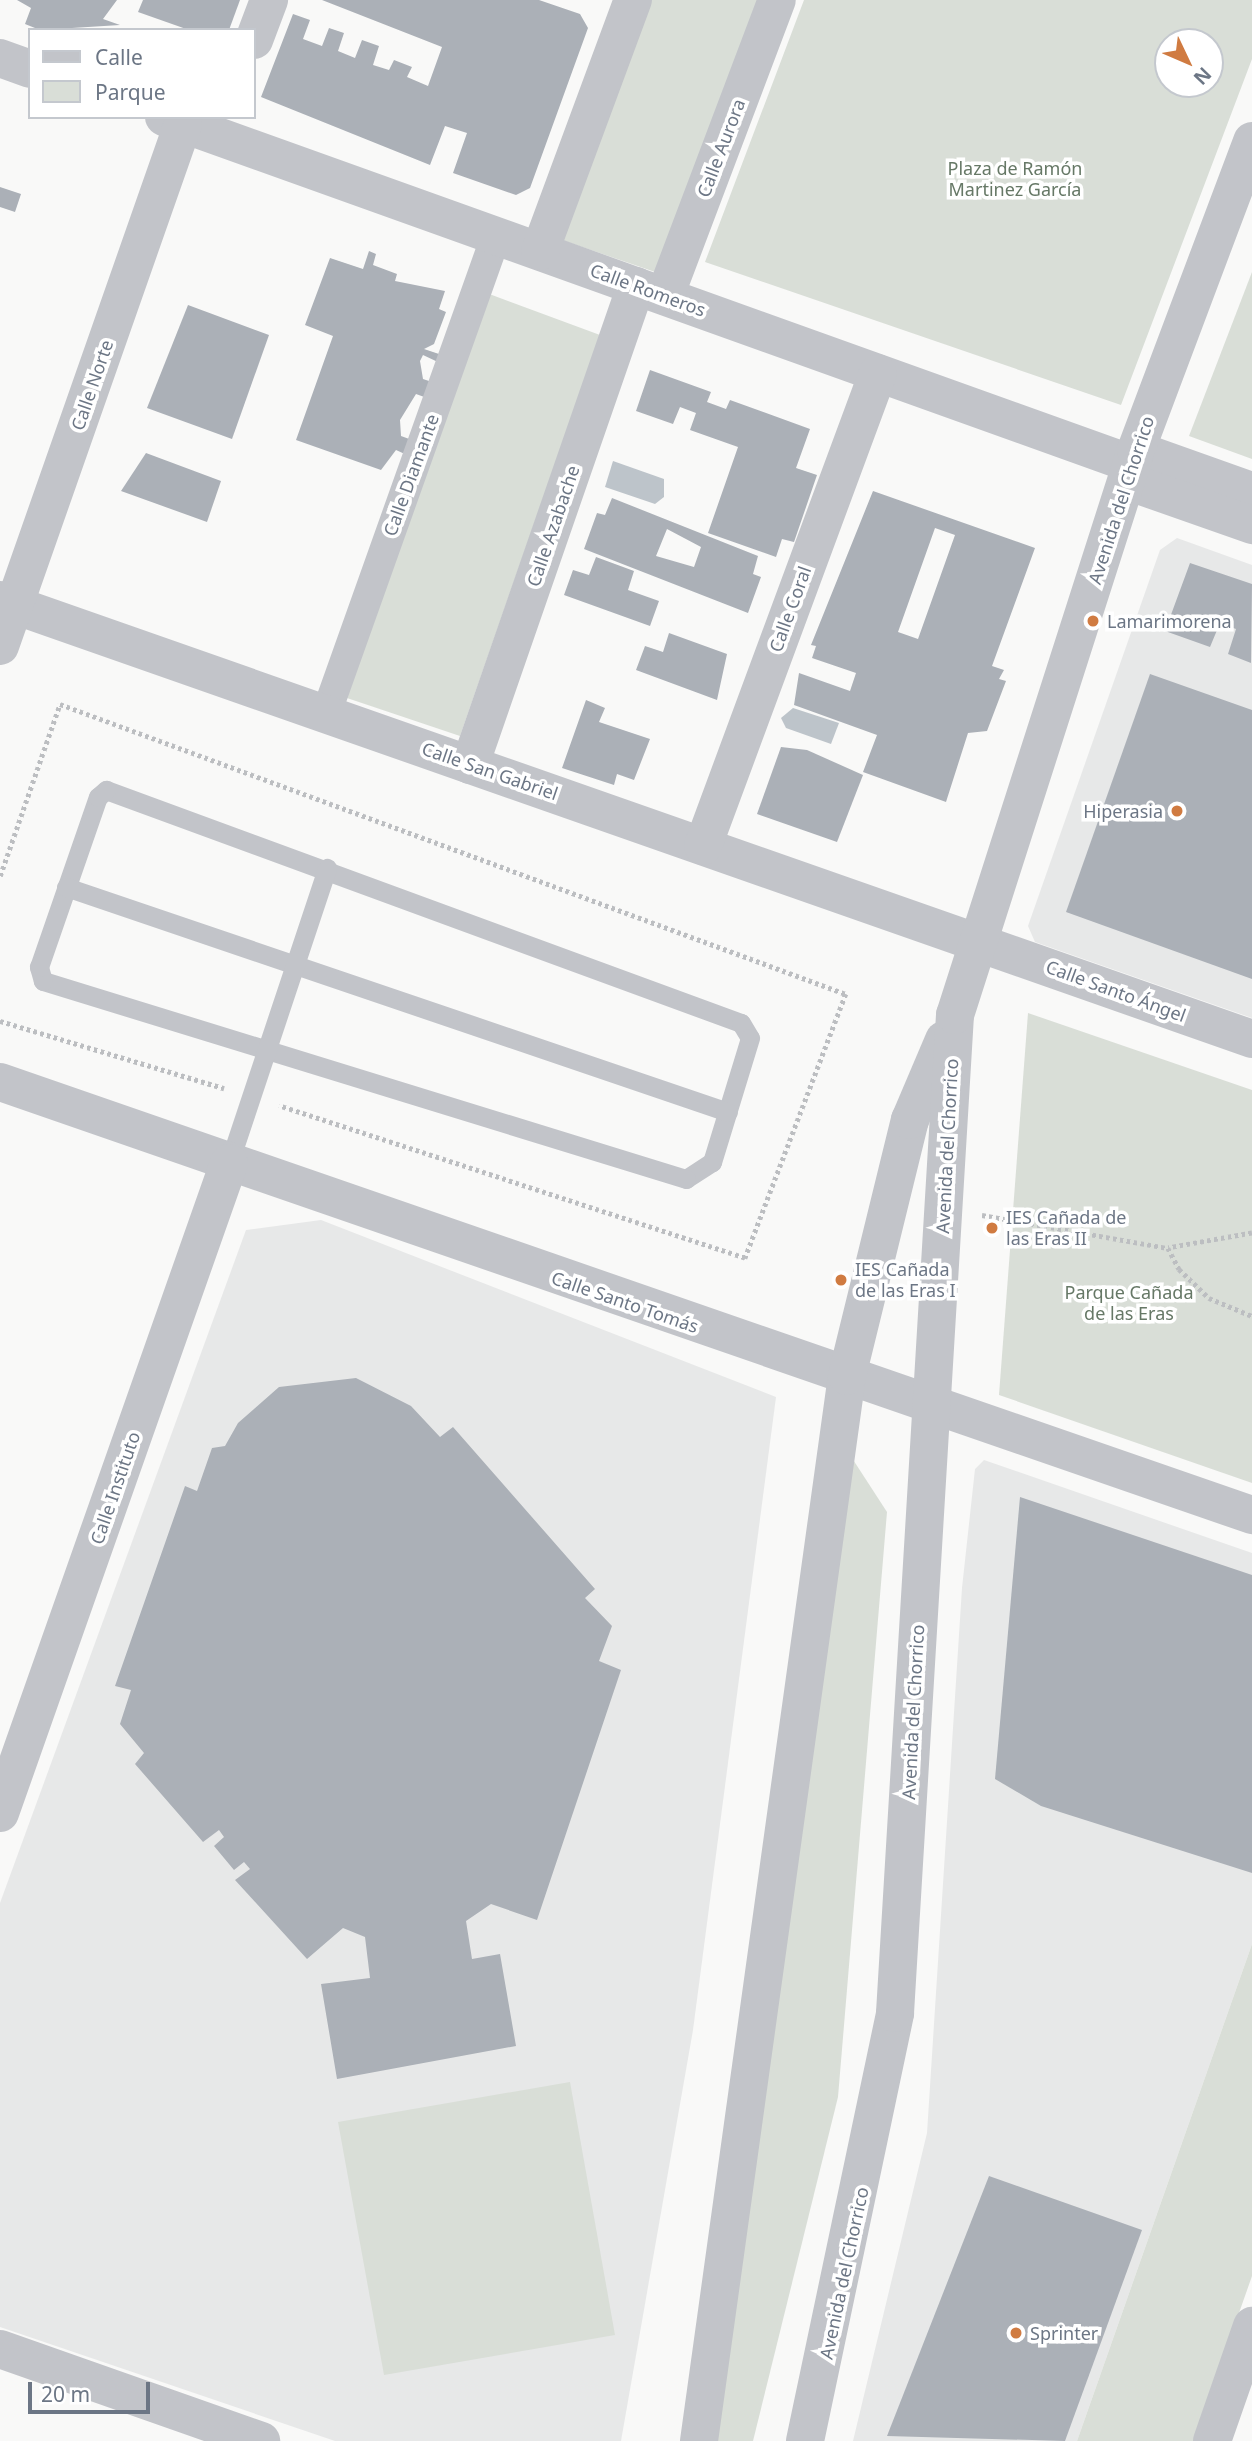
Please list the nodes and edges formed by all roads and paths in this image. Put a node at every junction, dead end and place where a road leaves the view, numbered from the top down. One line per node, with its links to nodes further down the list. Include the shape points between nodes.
1 (269, 0): 4 (street)
2 (634, 0): 10 (street)
3 (777, 0): 11 (street, Calle Aurora)
4 (256, 35)
5 (0, 58): 6 (street)
6 (28, 68)
7 (197, 124): 9 (street, Calle Romeros); 16 (street, Calle Norte)
8 (1252, 141): 13 (street, Avenida del Chorrico)
9 (496, 236): 10 (street, Calle Romeros); 18 (street, Calle Diamante)
10 (540, 251): 11 (street, Calle Romeros)
11 (651, 291): 12 (street, Calle Romeros); 19 (street, Calle Azabache)
12 (878, 373): 13 (street, Calle Romeros); 20 (street, Calle Coral)
13 (1131, 465): 14 (street); 15 (street); 25 (street, Avenida del Chorrico)
14 (1252, 491)
15 (1252, 525)
16 (7, 603): 17 (street, Calle Norte); 18 (street, Calle San Gabriel)
17 (0, 646)
18 (326, 714): 19 (street, Calle San Gabriel)
19 (470, 765): 20 (street, Calle San Gabriel)
20 (703, 846): 25 (street, Calle San Gabriel)
21 (0, 860): 23 (path, via 5,862)
22 (327, 868): 24 (lane, via 106,790 98,797); 26 (lane); 31 (lane, via 741,1023 750,1038)
23 (0, 876)
24 (66, 887): 26 (lane); 29 (lane, via 38,967 43,981)
25 (979, 942): 27 (street, Avenida del Chorrico); 28 (street, Calle Santo Ángel)
26 (295, 964): 29 (lane); 31 (lane)
27 (955, 1015): 33 (street, Avenida del Chorrico); 37 (street, via 910,1120)
28 (1252, 1039)
29 (266, 1052): 31 (lane, via 686,1179 712,1162); 32 (lane)
30 (0, 1082): 32 (street, Calle Santo Tomás)
31 (728, 1112)
32 (229, 1163): 37 (street, Calle Santo Tomás); 40 (street, Calle Instituto)
33 (943, 1209): 35 (path); 38 (street, Avenida del Chorrico)
34 (1252, 1233): 35 (path)
35 (1168, 1248): 36 (path, via 1179,1269 1209,1298)
36 (1252, 1316)
37 (846, 1376): 38 (street, Calle Santo Tomás); 44 (street)
38 (932, 1401): 39 (street, Calle Santo Tomás); 45 (street, Avenida del Chorrico, via 895,2013)
39 (1252, 1515)
40 (0, 1813)
41 (1252, 2326): 46 (street)
42 (0, 2349): 43 (street)
43 (261, 2441)
44 (699, 2441)
45 (804, 2441)
46 (1212, 2441)

